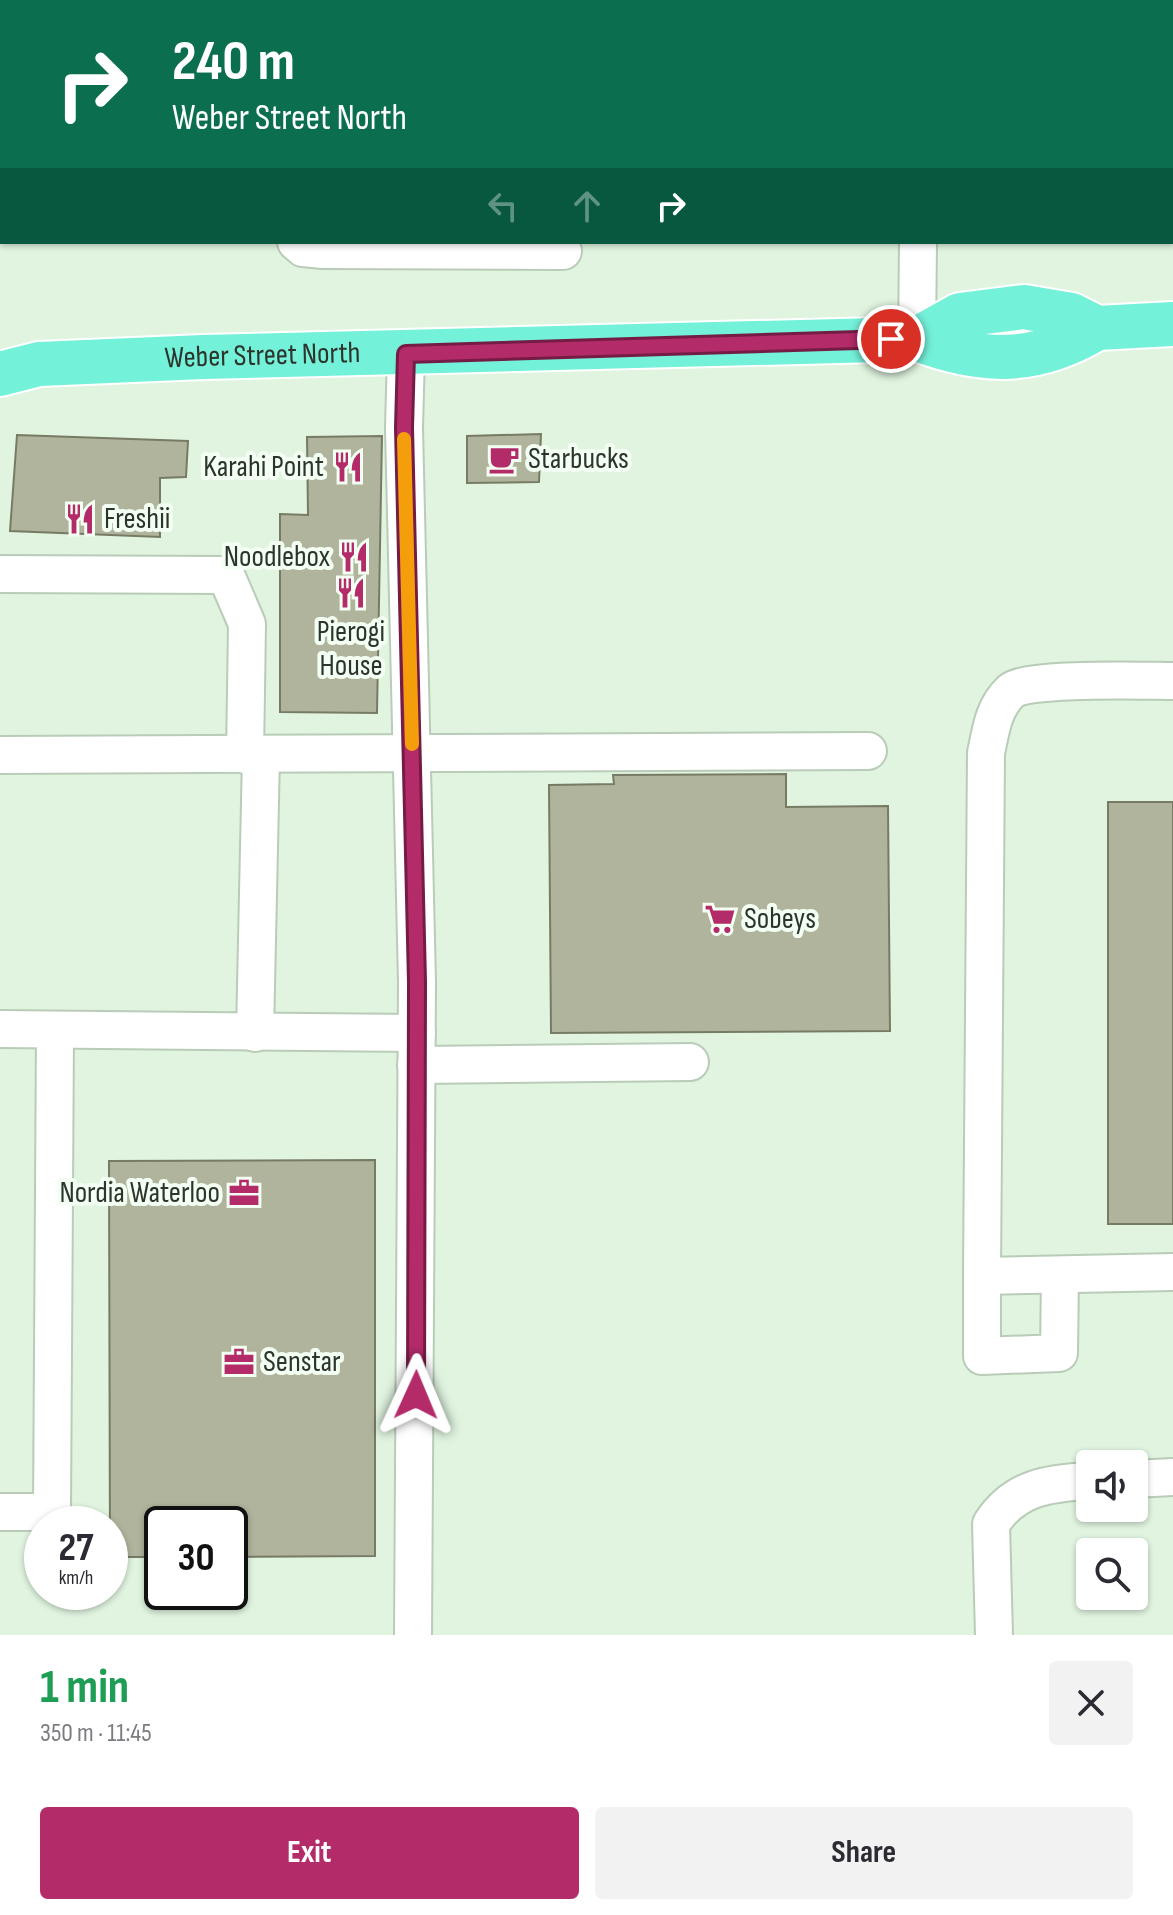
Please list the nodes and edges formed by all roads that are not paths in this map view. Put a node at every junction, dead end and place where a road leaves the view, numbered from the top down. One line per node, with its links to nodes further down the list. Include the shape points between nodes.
1 (298, 244): 3 (street, via 323,250)
2 (918, 244): 5 (street)
3 (563, 251)
4 (1173, 324): 5 (main road, Weber Street North, via 1097,328 1065,347 1018,356 962,353)
5 (917, 339): 6 (main road, Weber Street North)
6 (406, 354): 7 (main road, Weber Street North); 11 (street)
7 (13, 365)
8 (0, 574): 13 (street, via 226,575 247,624)
9 (1173, 681): 21 (street, via 1045,683 1014,688 996,708 986,753)
10 (868, 751): 11 (street)
11 (412, 754): 13 (street); 17 (street)
12 (0, 755): 13 (street)
13 (253, 755): 16 (street)
14 (0, 1029): 15 (street)
15 (55, 1032): 16 (street); 25 (street, via 52,1512)
16 (255, 1033): 17 (street)
17 (416, 1049): 18 (street); 26 (street)
18 (690, 1062)
19 (1173, 1272): 20 (street)
20 (1060, 1275): 21 (street); 21 (street, via 1059,1353 982,1356)
21 (982, 1276)
22 (1173, 1477): 23 (street)
23 (1148, 1478)
24 (1076, 1482): 27 (street, via 1020,1493 991,1524)
25 (0, 1512)
26 (413, 1635)
27 (994, 1635)

